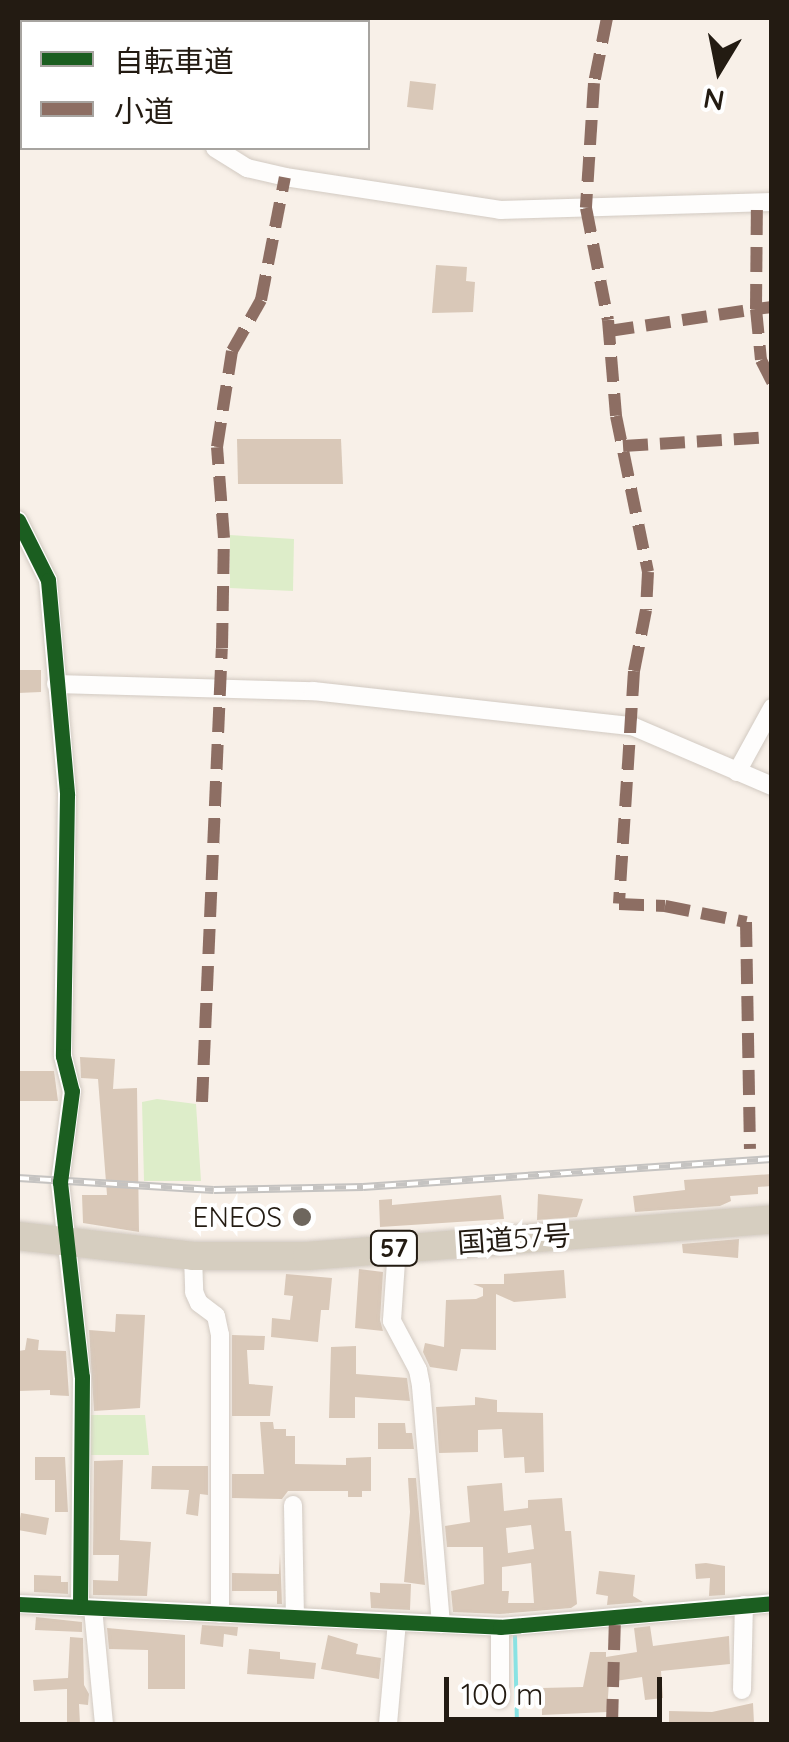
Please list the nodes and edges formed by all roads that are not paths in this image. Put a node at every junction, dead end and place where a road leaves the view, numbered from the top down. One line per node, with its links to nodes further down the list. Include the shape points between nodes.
1 (218, 150): 2 (street, via 247,168 285,177 500,210)
2 (772, 202)
3 (18, 520): 4 (street)
4 (27, 560): 5 (street, via 48,580)
5 (56, 684): 7 (street, via 313,691 632,726); 11 (street, via 67,796 63,1056 72,1091 60,1182)
6 (772, 708): 7 (street)
7 (736, 772): 8 (street)
8 (772, 786)
9 (772, 1218): 12 (highway, 国道57号 / 57)
10 (18, 1236): 11 (highway, 国道57号 / 57)
11 (66, 1242): 13 (highway, 国道57号 / 57); 18 (street, via 82,1377)
12 (397, 1247): 13 (highway, 国道57号 / 57); 22 (street, via 392,1321 421,1386)
13 (194, 1256): 19 (street, via 194,1292 220,1322)
14 (293, 1504): 20 (street)
15 (772, 1603): 17 (street)
16 (18, 1604): 18 (street)
17 (744, 1605): 23 (street); 24 (street)
18 (87, 1607): 19 (street); 26 (street)
19 (220, 1614): 20 (street)
20 (295, 1617): 21 (street)
21 (397, 1622): 22 (street); 27 (street)
22 (441, 1624): 23 (street)
23 (500, 1627): 25 (street)
24 (742, 1690)
25 (500, 1699)
26 (104, 1724)
27 (388, 1724)

